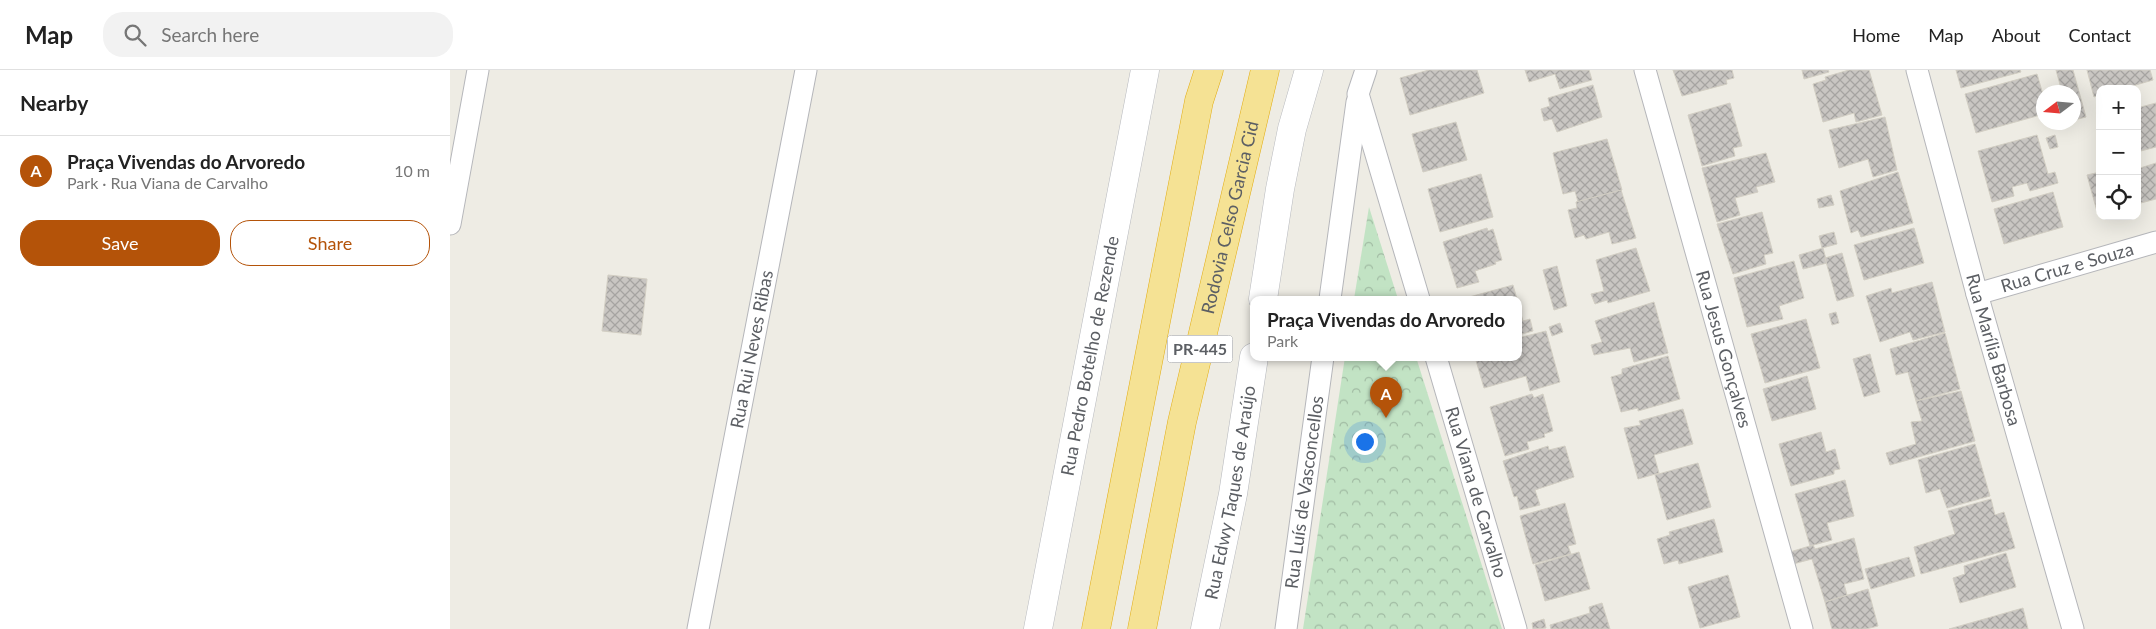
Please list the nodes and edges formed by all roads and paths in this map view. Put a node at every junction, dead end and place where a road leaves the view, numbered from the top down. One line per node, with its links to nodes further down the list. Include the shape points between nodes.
1 (478, 70): 11 (street)
2 (806, 70): 20 (street, Rua Rui Neves Ribas)
3 (1209, 70): 22 (highway, PR-445, via 1199,101)
4 (1265, 70): 23 (highway, Rodovia Celso Garcia Cid / PR-445, via 1182,422)
5 (1309, 70): 14 (main road, via 1292,129)
6 (1366, 70): 10 (street)
7 (1644, 70): 27 (street, Rua Jesus Gonçalves)
8 (1917, 70): 13 (street, Rua Marília Barbosa)
9 (1143, 77): 21 (main road, Rua Pedro Botelho de Rezende)
10 (1358, 94): 15 (street); 16 (street)
11 (450, 224)
12 (2156, 242): 13 (street, Rua Cruz e Souza)
13 (1977, 294): 28 (street, Rua Marília Barbosa)
14 (1263, 296)
15 (1330, 296)
16 (1417, 296)
17 (1253, 361): 24 (main road, Rua Edwy Taques de Araújo, via 1233,494)
18 (1322, 361): 25 (street, Rua Luís de Vasconcellos)
19 (1437, 361): 26 (street, Rua Viana de Carvalho)
20 (698, 629)
21 (1038, 629)
22 (1096, 629)
23 (1142, 629)
24 (1205, 629)
25 (1286, 629)
26 (1516, 629)
27 (1802, 629)
28 (2073, 629)

